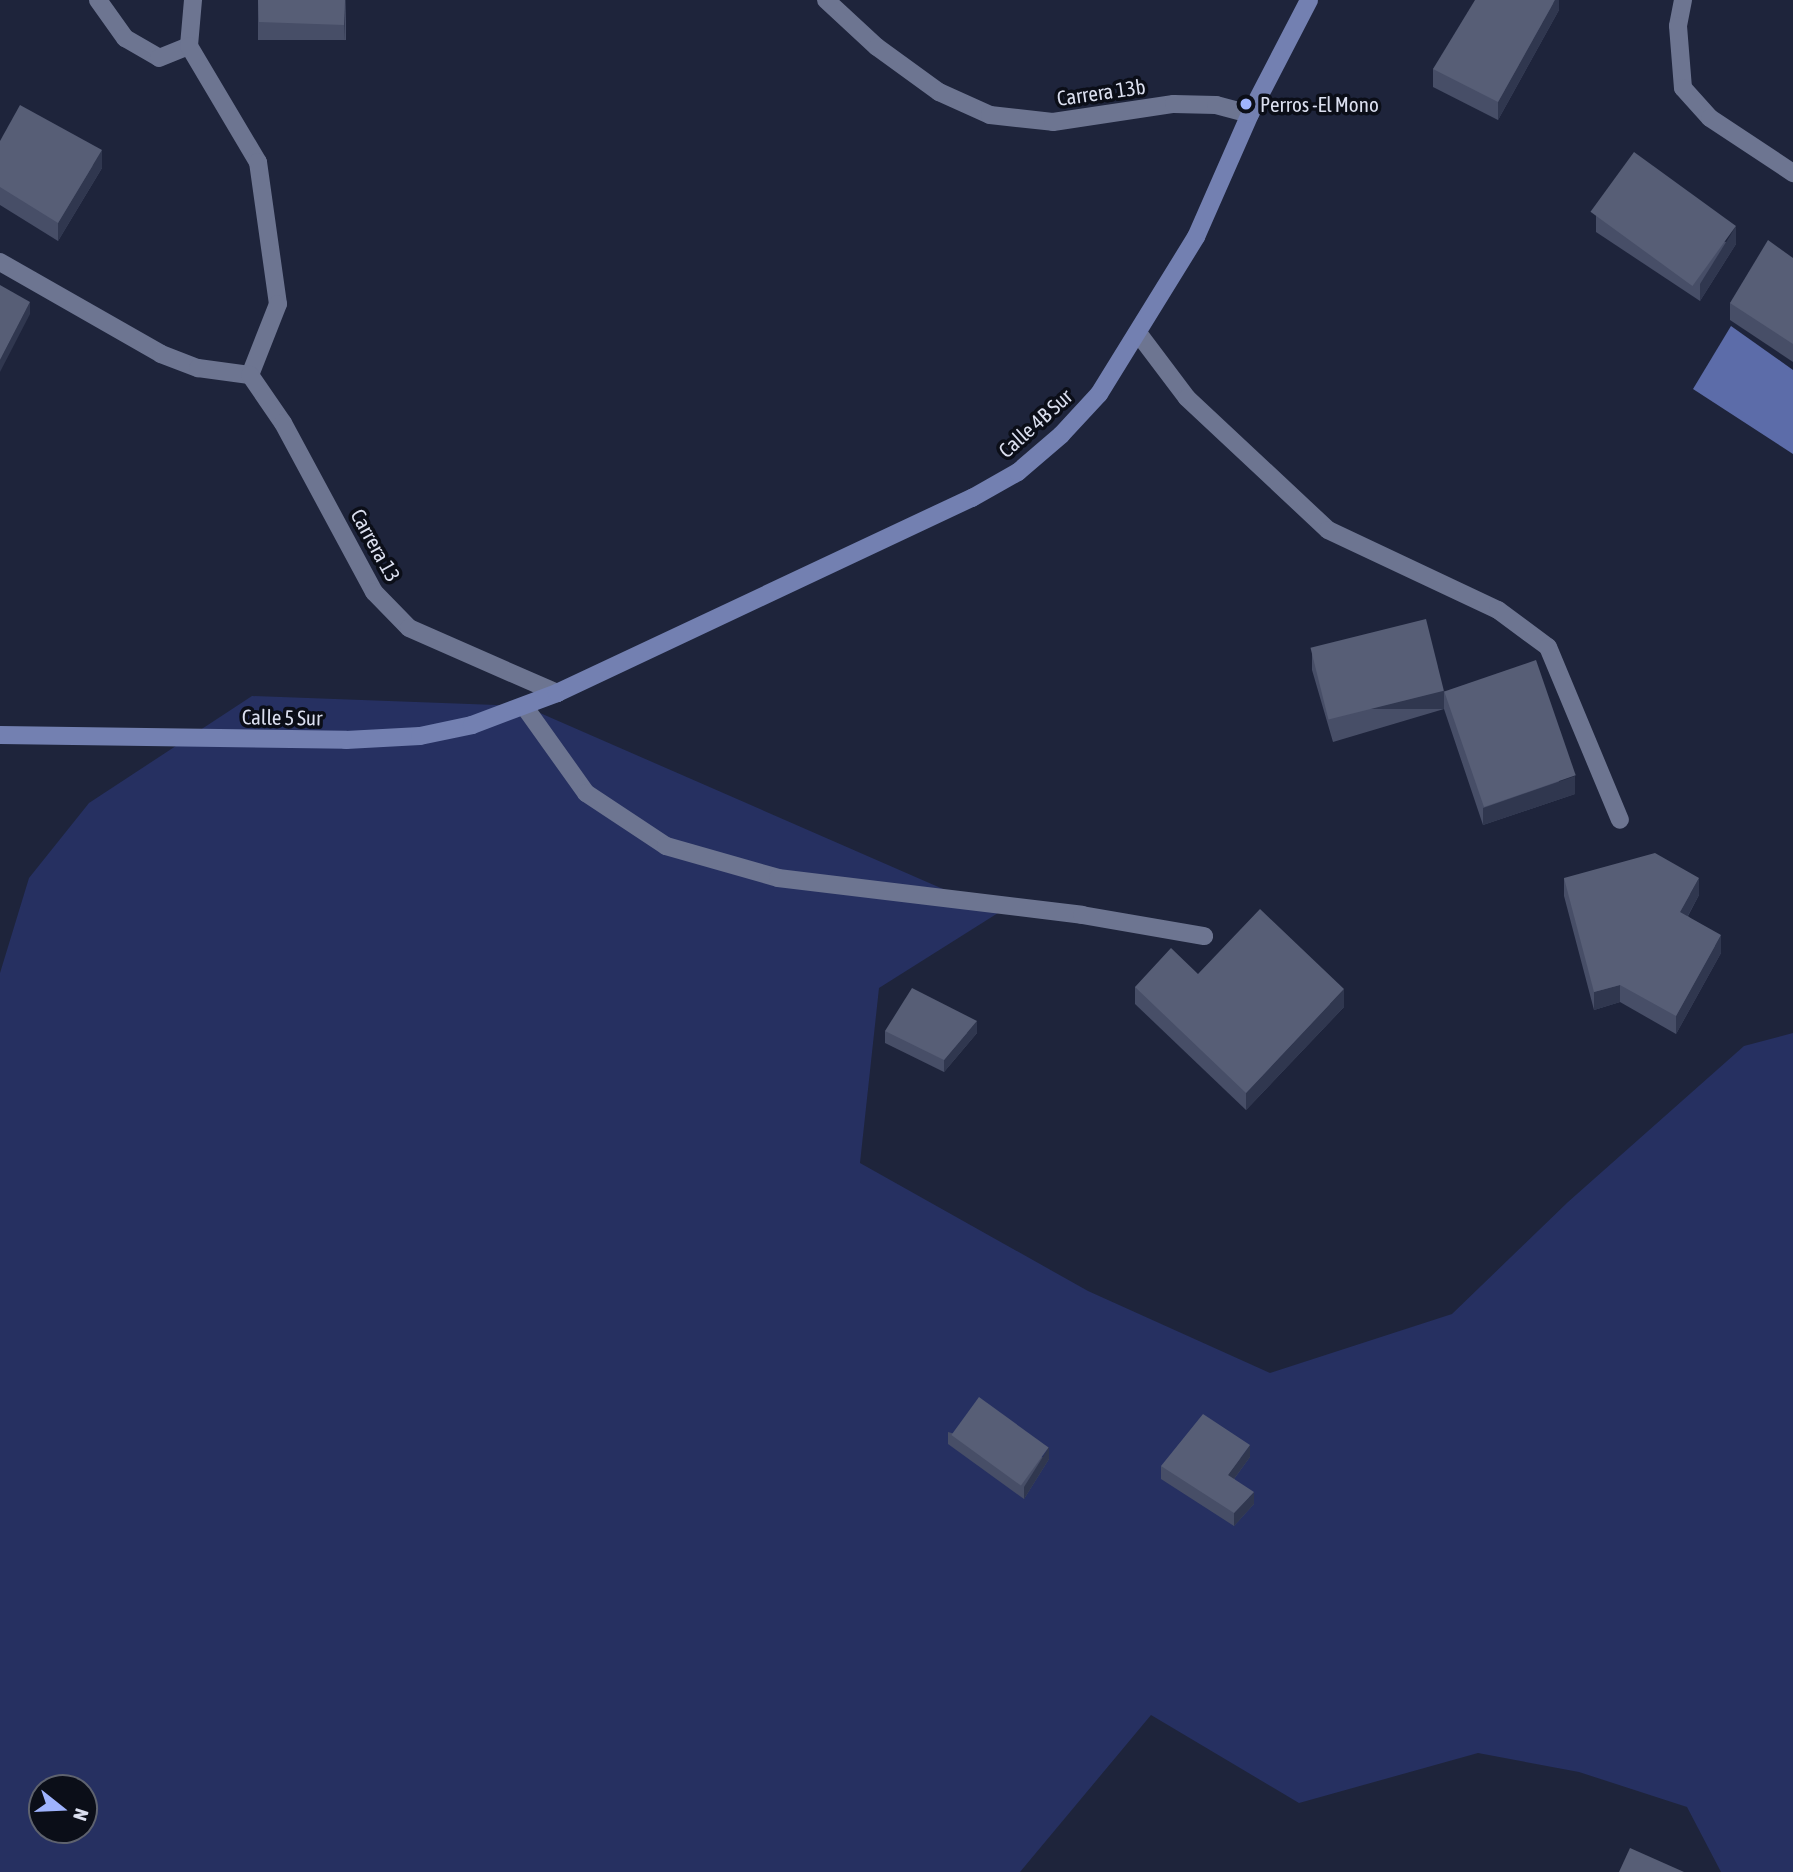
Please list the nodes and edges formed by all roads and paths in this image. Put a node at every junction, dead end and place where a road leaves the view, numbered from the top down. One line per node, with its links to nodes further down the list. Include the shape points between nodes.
1 (98, 0): 6 (street, via 125,38 159,58)
2 (193, 0): 6 (street)
3 (826, 0): 7 (street, Carrera 13b, via 877,47 939,92 990,115 1053,122 1174,104 1216,105)
4 (1308, 0): 7 (street, Calle 4B Sur)
5 (1683, 0): 8 (street, via 1678,26 1683,88 1710,118)
6 (189, 46): 11 (street, via 258,162 278,304)
7 (1250, 114): 10 (street, Calle 4B Sur, via 1196,237)
8 (1793, 173)
9 (0, 262): 11 (street, via 161,354 198,368)
10 (1138, 333): 12 (street, Calle 4B Sur, via 1099,394 1018,472 972,498); 15 (street, via 1187,398 1328,530 1499,610 1548,647)
11 (250, 375): 12 (street, Carrera 13, via 283,422 374,592 409,628)
12 (557, 693): 13 (street, Calle 5 Sur)
13 (524, 706): 14 (street, Calle 5 Sur, via 472,725 420,736 346,740); 16 (street, via 586,793 666,846 778,878 1082,915)
14 (0, 735)
15 (1620, 820)
16 (1204, 936)

